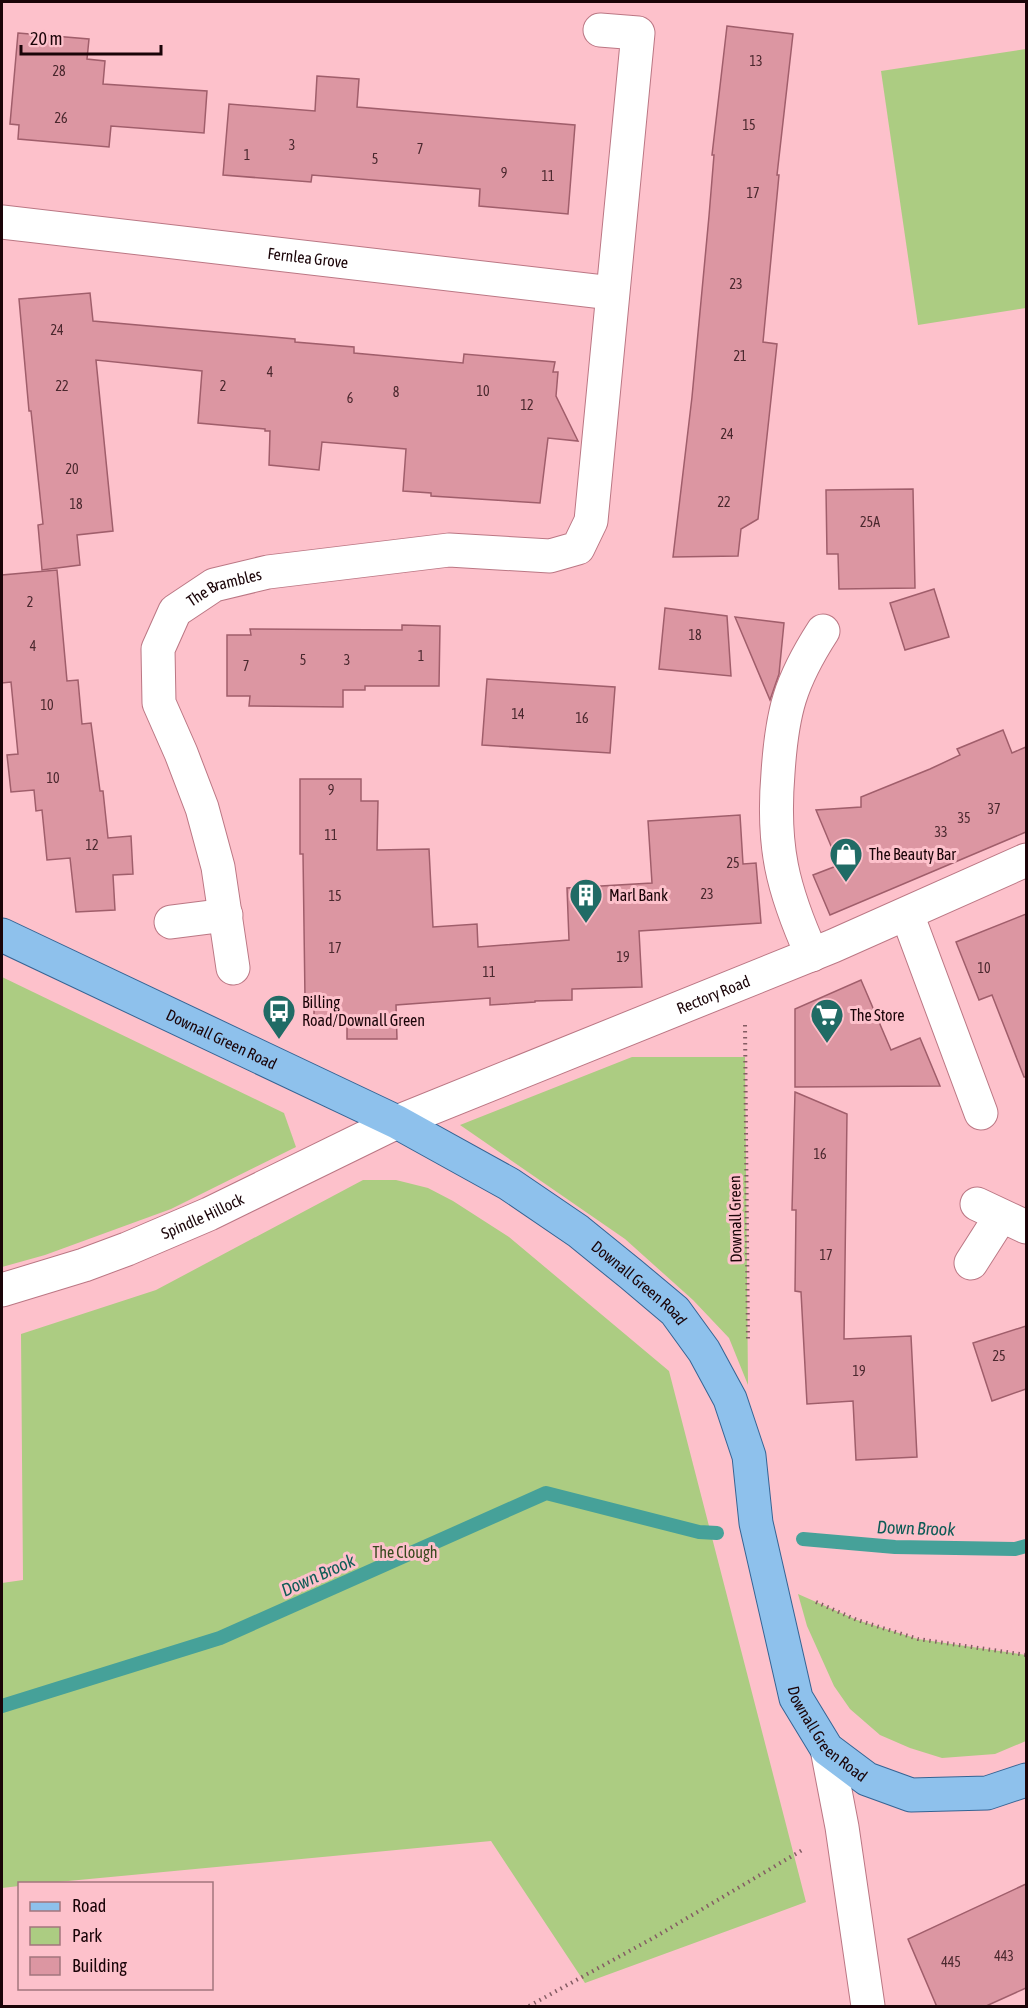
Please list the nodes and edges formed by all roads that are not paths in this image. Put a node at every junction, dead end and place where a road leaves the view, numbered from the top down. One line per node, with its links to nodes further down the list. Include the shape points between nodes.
1 (600, 30): 3 (street, via 638,33)
2 (2, 222): 3 (street, Fernlea Grove)
3 (612, 293): 7 (street, The Brambles, via 591,521 578,548 550,556 449,550 268,572 214,585 175,611 158,649 159,703 202,808)
4 (824, 631): 10 (street, via 798,673 787,701 780,734 775,810 780,867)
5 (1026, 860): 6 (street, Rectory Road)
6 (907, 914): 10 (street, Rectory Road); 12 (street)
7 (226, 915): 8 (street); 11 (street, The Brambles)
8 (171, 922)
9 (2, 935): 13 (main road, Downall Green Road)
10 (812, 955): 13 (street, Rectory Road)
11 (233, 968)
12 (981, 1113)
13 (397, 1122): 16 (street, Spindle Hillock, via 209,1214 127,1249); 17 (main road, Downall Green Road, via 509,1184 578,1231 675,1311 704,1351 730,1399 748,1456 756,1523 796,1698)
14 (1002, 1215): 15 (street)
15 (971, 1263)
16 (2, 1290)
17 (827, 1749): 18 (main road, Downall Green Road, via 867,1779 912,1795 987,1793); 19 (street)
18 (1026, 1780)
19 (868, 2007)

